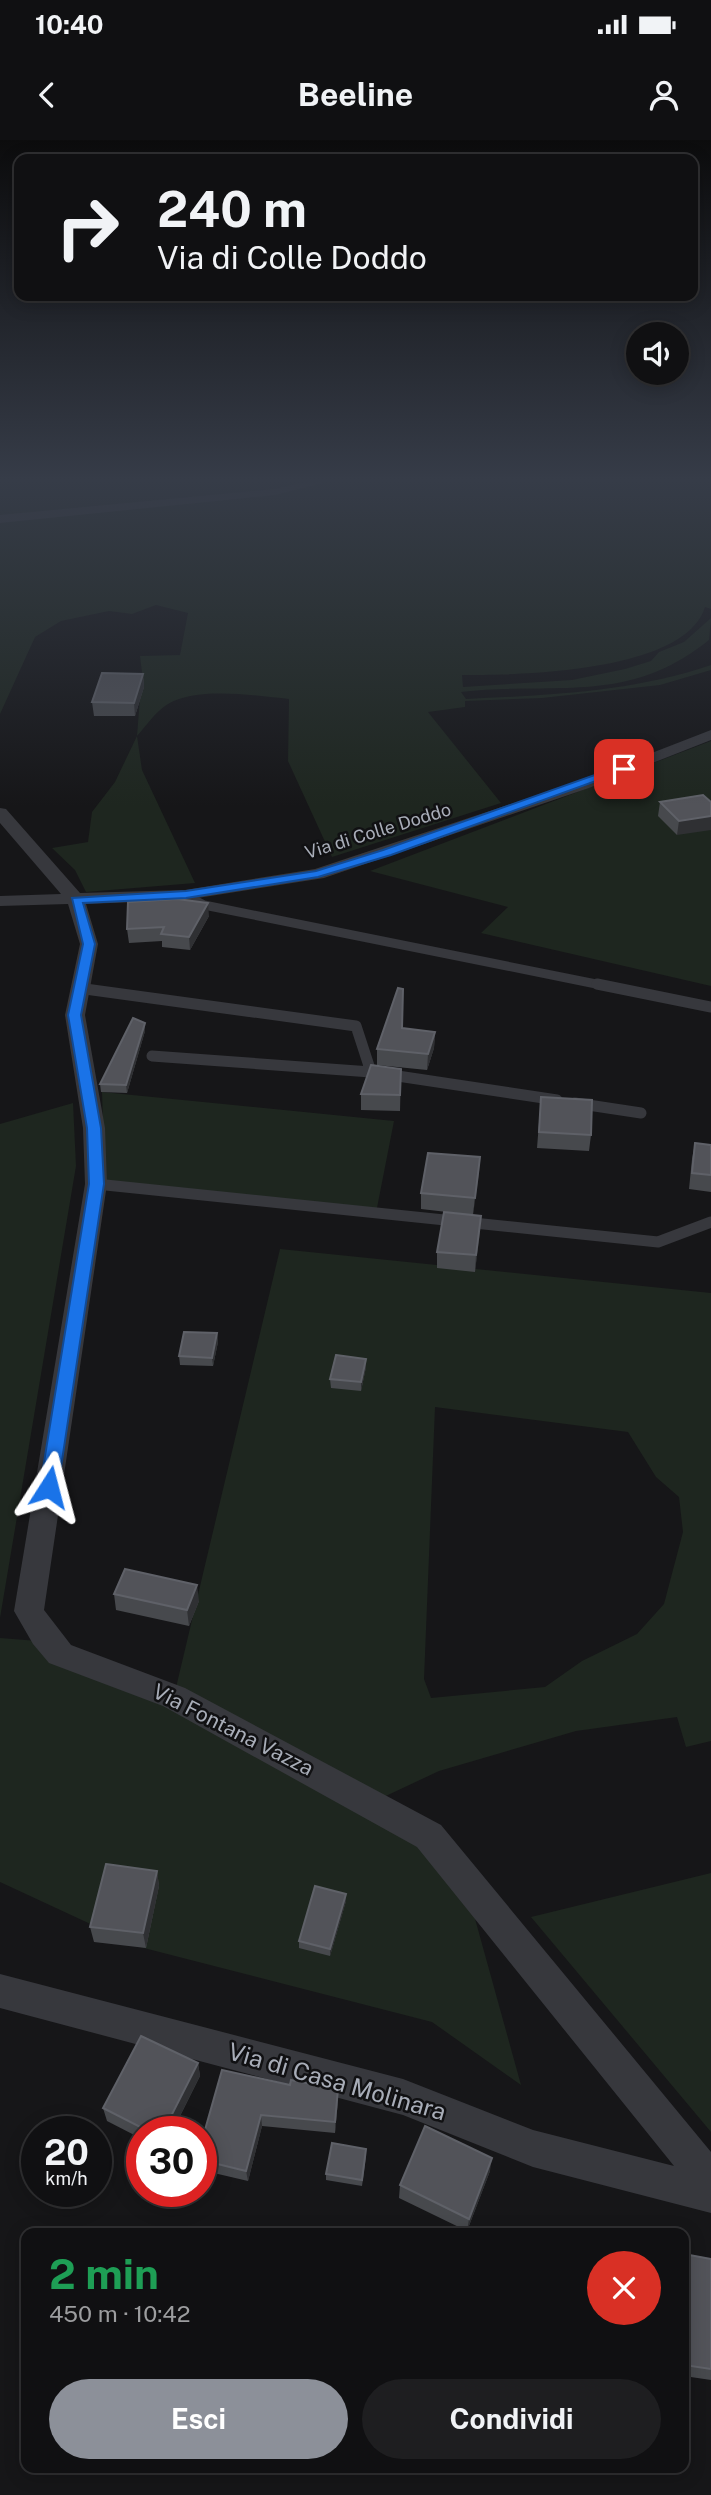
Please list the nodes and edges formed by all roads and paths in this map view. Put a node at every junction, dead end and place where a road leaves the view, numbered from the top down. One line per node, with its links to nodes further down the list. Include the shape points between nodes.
1 (711, 735): 3 (street, Via di Colle Doddo, via 363,861 318,874)
2 (0, 813): 4 (street)
3 (186, 895): 4 (street, Via di Colle Doddo); 7 (lane, via 204,905)
4 (76, 900): 5 (street, Via di Colle Doddo); 6 (street, Via Fontana Vazza, via 89,944)
5 (0, 901)
6 (78, 988): 9 (lane, via 356,1027); 11 (street, Via Fontana Vazza, via 75,1015 94,1128)
7 (711, 1007)
8 (152, 1056): 9 (lane)
9 (371, 1072): 10 (lane)
10 (641, 1113)
11 (96, 1184): 12 (lane, via 658,1242); 14 (street, Via Fontana Vazza, via 31,1589 29,1611 34,1622 60,1654 174,1697 429,1836)
12 (711, 1222)
13 (0, 1991): 15 (street, Via di Casa Molinara, via 403,2097 506,2139)
14 (711, 2182)
15 (711, 2194)

